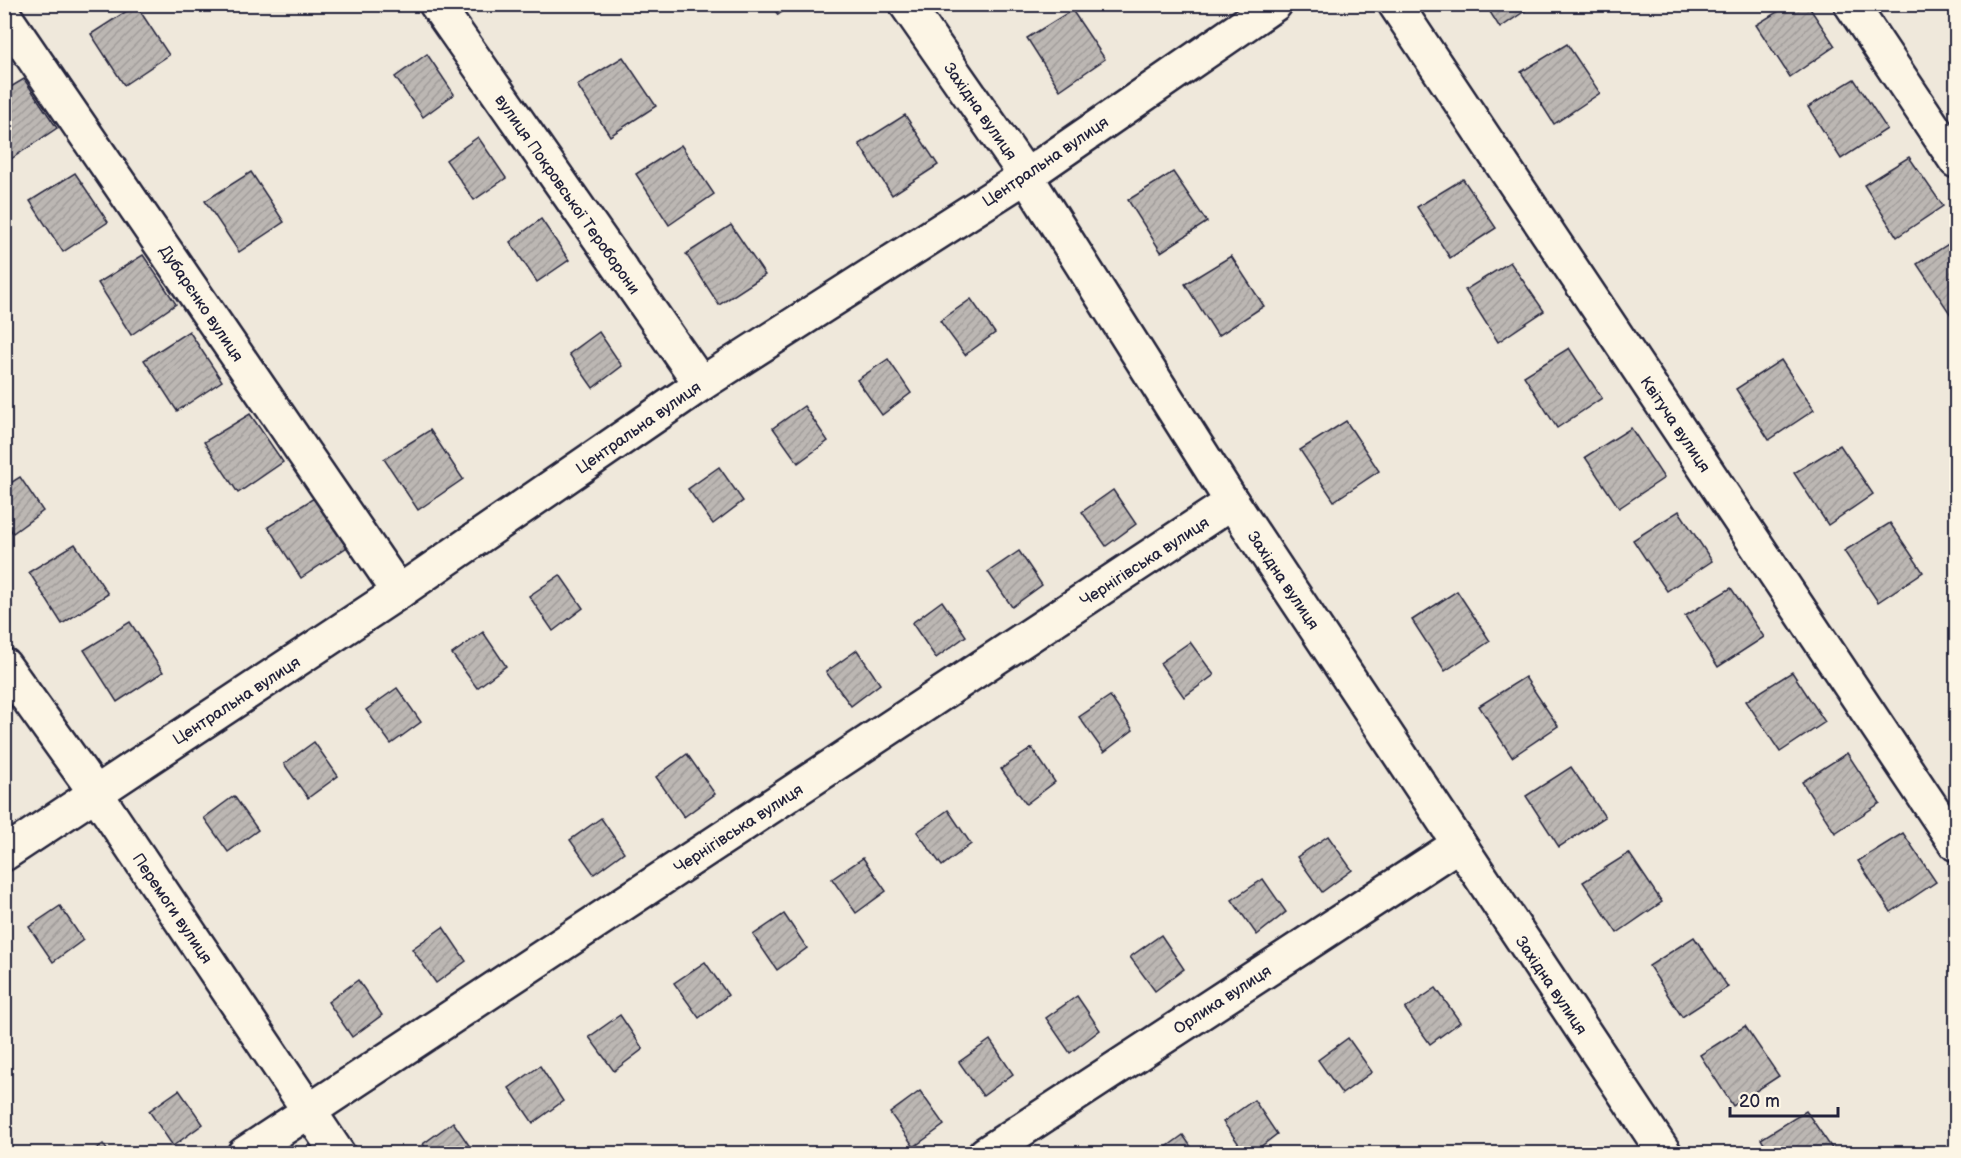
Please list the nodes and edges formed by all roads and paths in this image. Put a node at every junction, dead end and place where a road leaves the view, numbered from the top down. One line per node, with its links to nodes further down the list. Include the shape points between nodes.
1 (436, 4): 9 (street, вулиця Покровської Тероборони)
2 (906, 4): 8 (street, Західна вулиця)
3 (1275, 4): 8 (street, Центральна вулиця)
4 (1395, 4): 15 (street, Квітуча вулиця)
5 (1851, 4): 7 (street)
6 (4, 15): 11 (street, Дубарєнко вулиця)
7 (1956, 161)
8 (1026, 176): 9 (street, Центральна вулиця); 10 (street, Західна вулиця)
9 (701, 384): 11 (street, Центральна вулиця)
10 (1232, 502): 14 (street, Західна вулиця); 17 (street, Чернігівська вулиця)
11 (399, 592): 13 (street, Центральна вулиця)
12 (4, 665): 13 (street, Перемоги вулиця)
13 (95, 792): 16 (street, Центральна вулиця); 17 (street, Перемоги вулиця)
14 (1459, 844): 20 (street, Орлика вулиця); 21 (street, Західна вулиця)
15 (1956, 844)
16 (4, 854)
17 (309, 1111): 18 (street, Чернігівська вулиця); 19 (street, Перемоги вулиця)
18 (244, 1154)
19 (338, 1154)
20 (985, 1154)
21 (1665, 1154)

